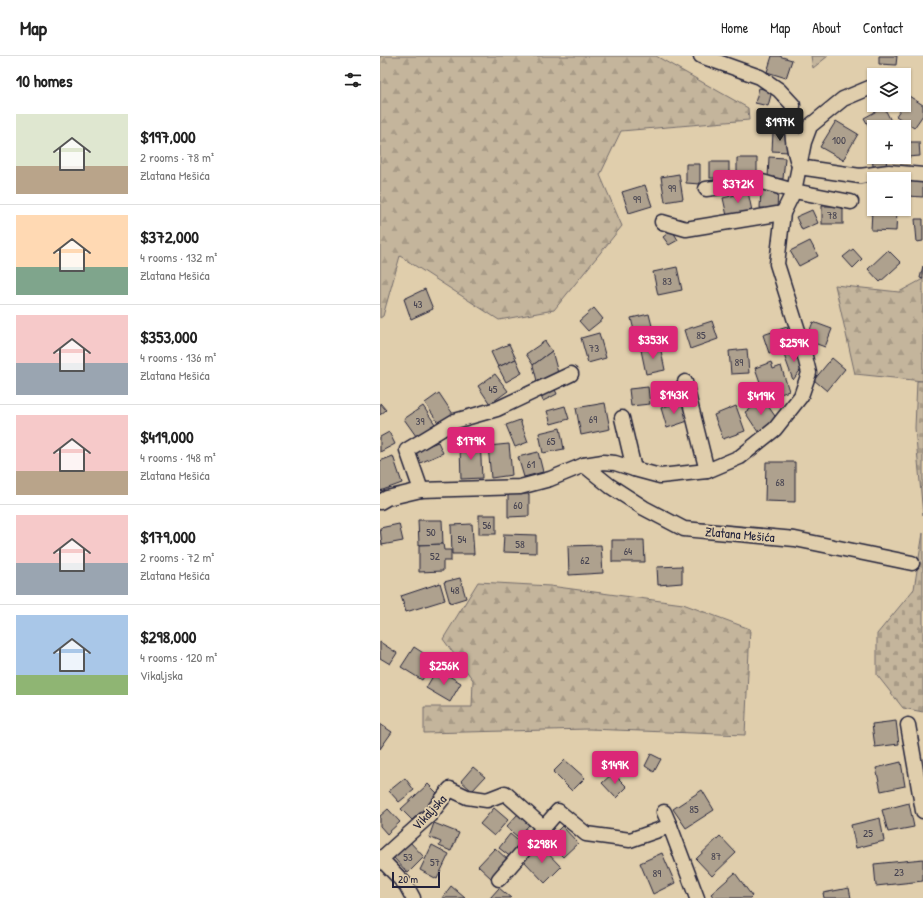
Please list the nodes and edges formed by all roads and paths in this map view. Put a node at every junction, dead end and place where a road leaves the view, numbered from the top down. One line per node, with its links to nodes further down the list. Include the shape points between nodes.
1 (701, 56): 3 (street, via 760,77 779,90 793,105 792,122)
2 (867, 89): 3 (street, via 843,99 810,126)
3 (799, 167): 4 (street, via 860,176 889,172); 6 (street)
4 (923, 174)
5 (706, 189): 6 (street, via 762,182)
6 (794, 191): 7 (street); 8 (street)
7 (851, 202)
8 (783, 213): 9 (street, via 686,230); 15 (street, via 777,264 809,373 806,386 775,429 740,457)
9 (662, 222)
10 (571, 374): 16 (street, via 497,409 455,421 407,450)
11 (685, 382): 15 (street)
12 (622, 418): 14 (street)
13 (584, 465): 14 (street, via 615,463); 16 (street, via 550,479 520,487); 18 (street, Zlatana Mešića, via 644,508 684,529 795,539)
14 (634, 470): 15 (street, via 660,476)
15 (707, 471)
16 (421, 490): 17 (street)
17 (380, 502)
18 (912, 563)
19 (908, 725): 20 (street)
20 (923, 811)
21 (664, 812): 22 (street)
22 (670, 826): 23 (street, via 630,840 615,838 586,834 558,811); 27 (street)
23 (543, 827): 24 (street, Vikaljska, via 505,793 487,800 466,797 450,789 430,815); 25 (street)
24 (380, 858): 26 (street, Vikaljska, via 406,885)
25 (499, 879)
26 (413, 898)
27 (697, 898)

